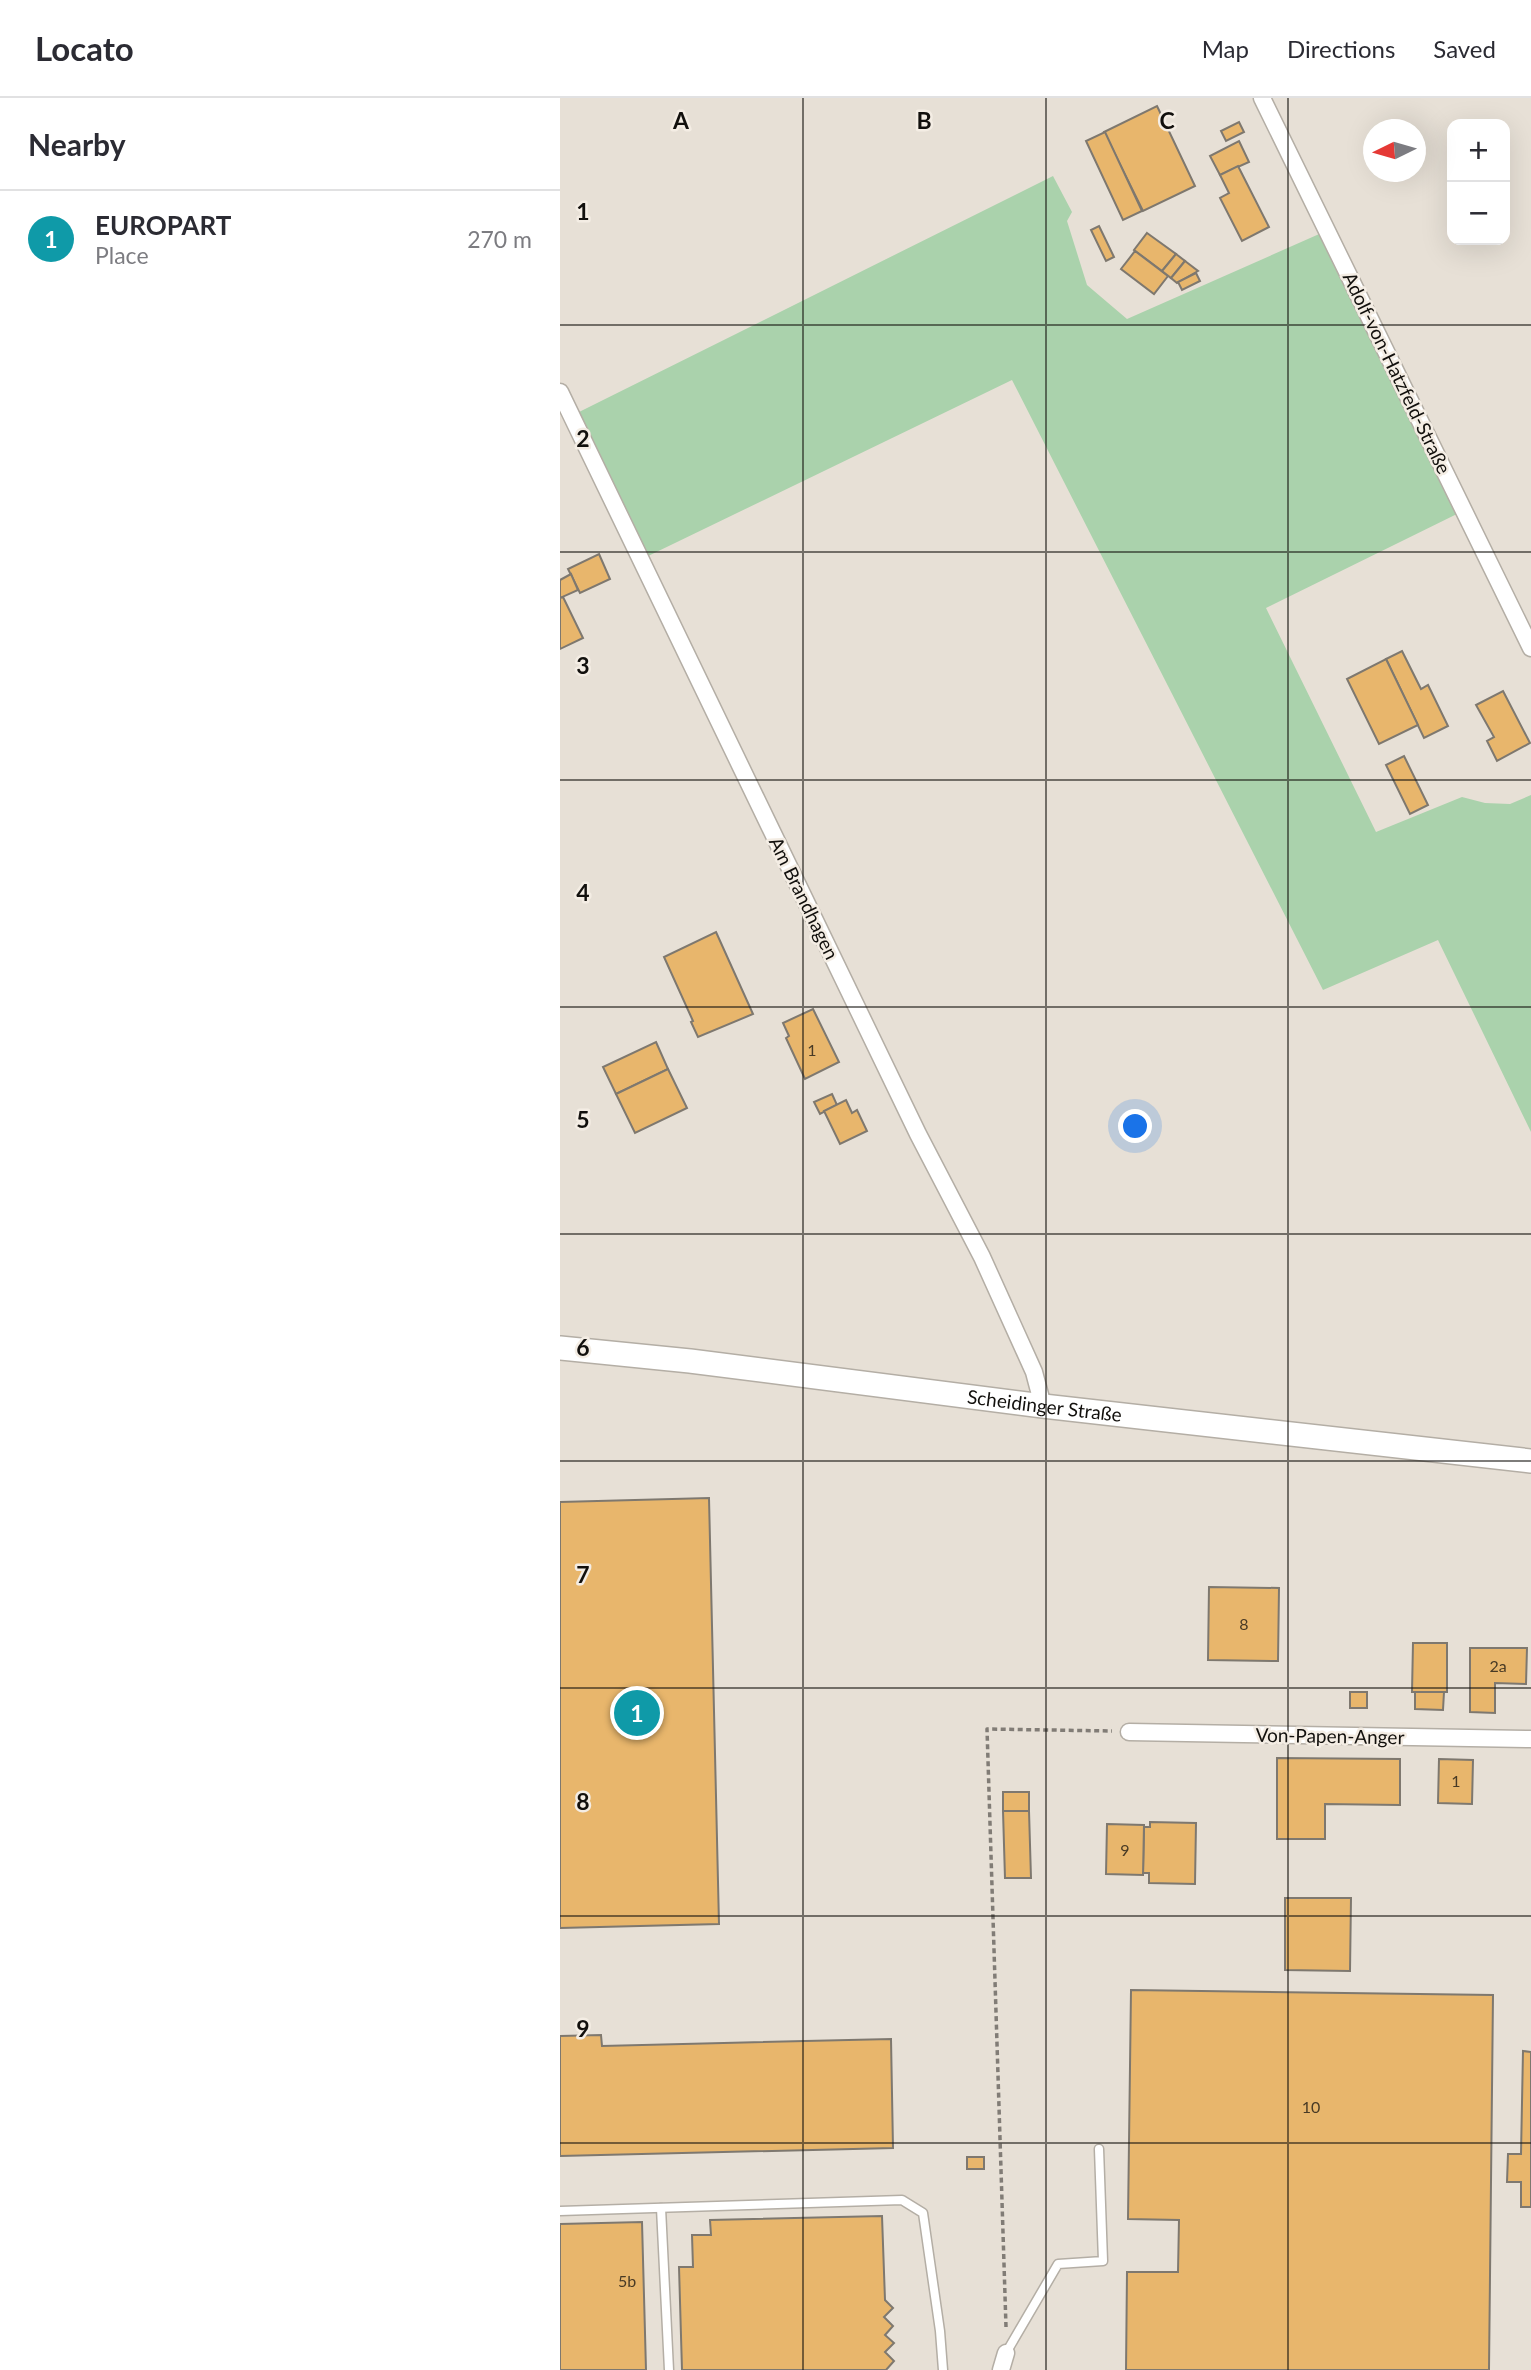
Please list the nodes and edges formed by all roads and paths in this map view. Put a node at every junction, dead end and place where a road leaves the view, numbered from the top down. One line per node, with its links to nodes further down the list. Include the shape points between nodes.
1 (1262, 98): 3 (street, Adolf-von-Hatzfeld-Straße)
2 (560, 392): 5 (street, Am Brandhagen, via 982,1257 1034,1372)
3 (1531, 648)
4 (560, 1349): 5 (main road, Scheidinger Straße)
5 (1043, 1406): 6 (main road, Scheidinger Straße)
6 (1531, 1461)
7 (1129, 1732): 8 (street, Von-Papen-Anger); 12 (path, via 987,1728)
8 (1531, 1740)
9 (1099, 2149): 12 (lane, via 1103,2261 1058,2264)
10 (661, 2208): 11 (lane); 13 (lane); 14 (lane, via 902,2200 923,2213)
11 (560, 2211)
12 (1006, 2353): 15 (street)
13 (669, 2370)
14 (943, 2370)
15 (1001, 2370)

